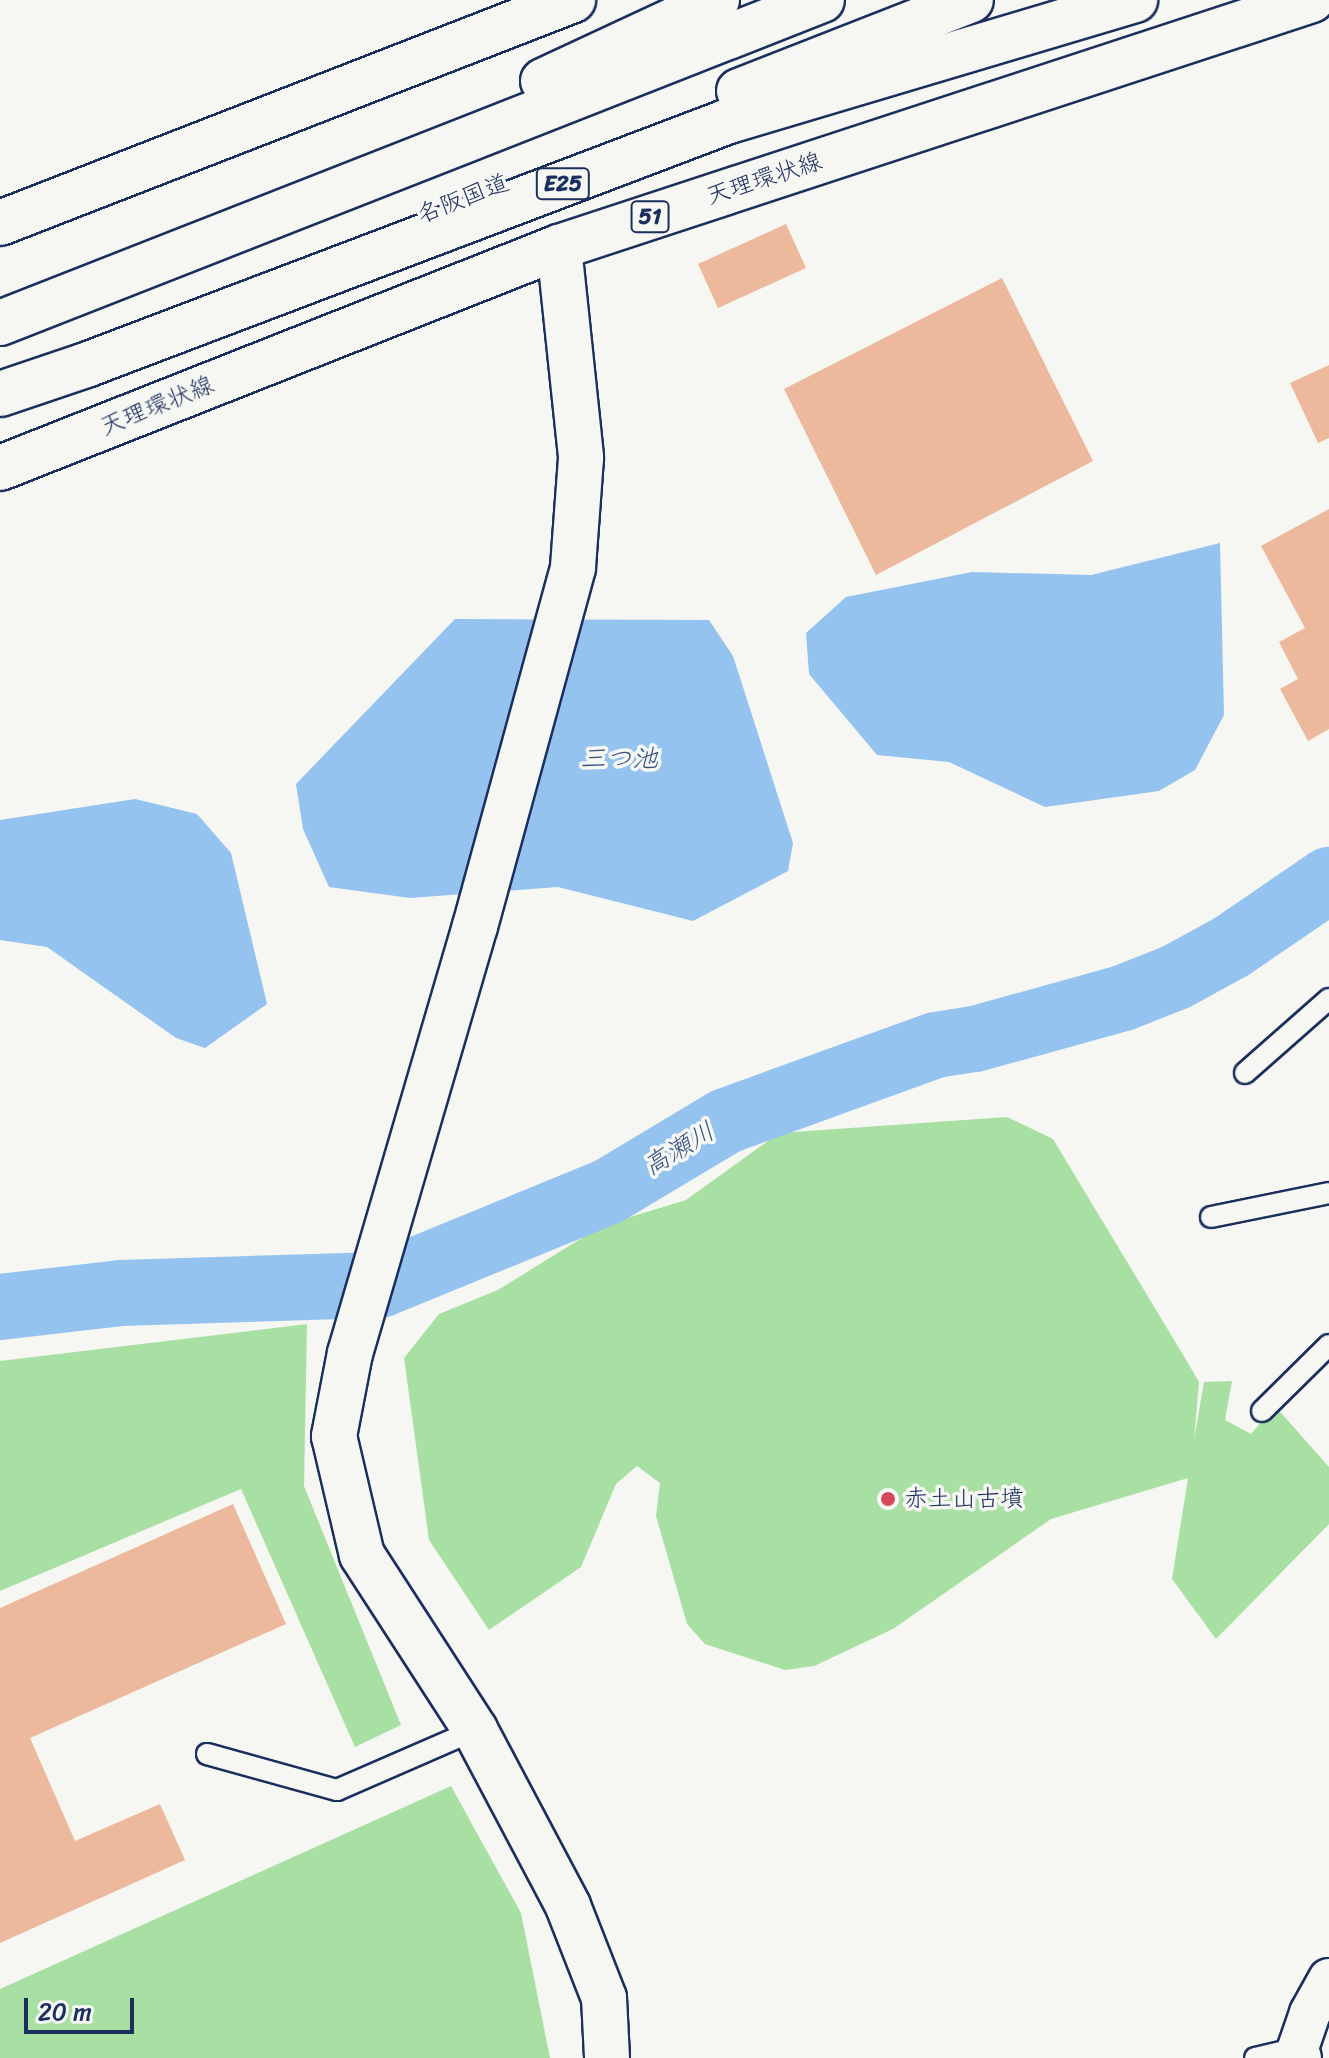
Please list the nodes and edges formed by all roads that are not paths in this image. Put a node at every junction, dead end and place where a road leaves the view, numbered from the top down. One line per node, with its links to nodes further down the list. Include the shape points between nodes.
1 (573, 0): 7 (main road)
2 (717, 0): 9 (main road)
3 (822, 0): 9 (main road)
4 (971, 0): 11 (main road, 名阪国道 / E25)
5 (1135, 0): 12 (main road, E25, via 726,122)
6 (1312, 0): 8 (main road, 天理環状線 / 51)
7 (0, 223)
8 (559, 247): 13 (main road, 天理環状線 / 51); 20 (main road, via 581,458 573,568 350,1353 334,1436 362,1555)
9 (171, 256): 10 (main road)
10 (0, 323)
11 (0, 381)
12 (0, 394)
13 (0, 468)
14 (1329, 999): 15 (lane)
15 (1245, 1073)
16 (1329, 1193): 17 (lane)
17 (1211, 1217)
18 (1329, 1345): 19 (lane)
19 (1262, 1411)
20 (475, 1730): 21 (lane, via 337,1790); 24 (main road, via 568,1906 604,1998)
21 (207, 1754)
22 (1329, 1979): 23 (street, via 1310,2013)
23 (1299, 2053): 25 (lane)
24 (607, 2058)
25 (1255, 2058)

